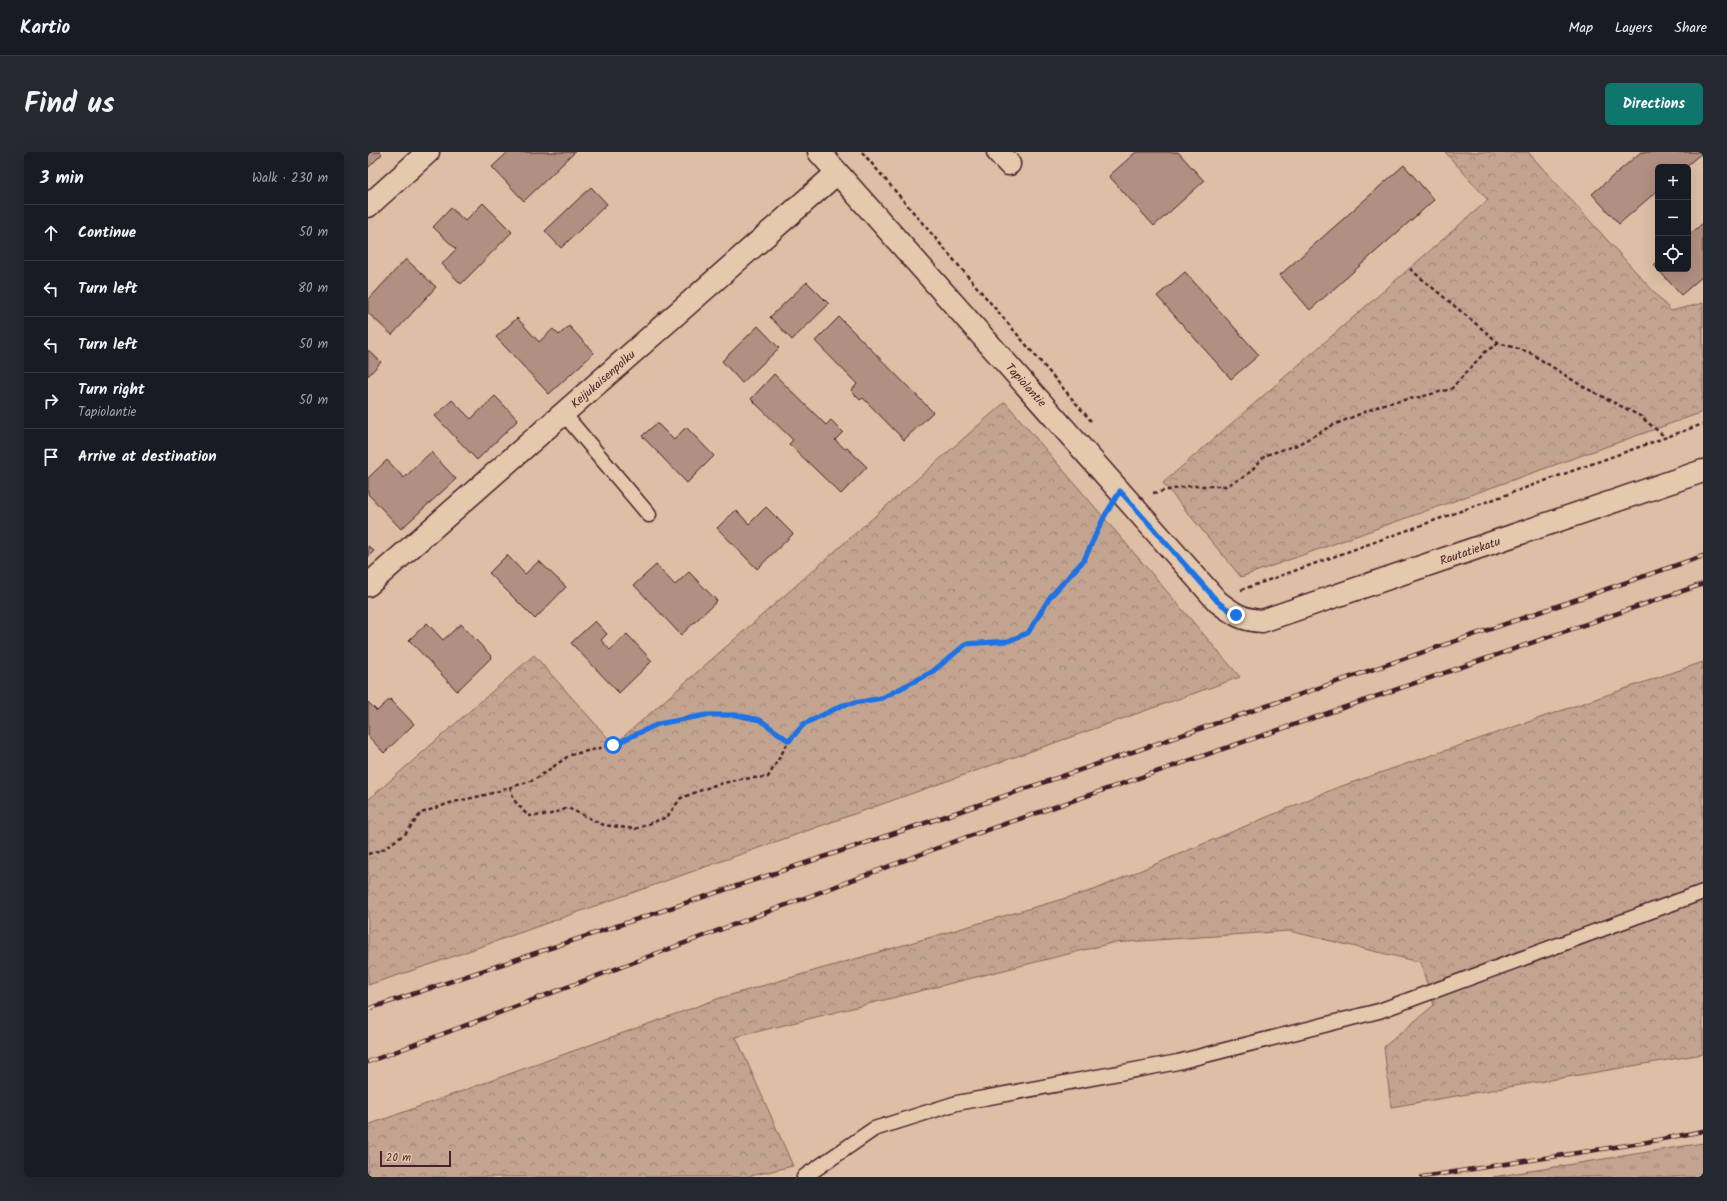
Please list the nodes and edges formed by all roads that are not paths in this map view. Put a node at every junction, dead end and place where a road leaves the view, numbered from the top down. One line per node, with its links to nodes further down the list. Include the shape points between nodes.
1 (428, 152): 4 (street)
2 (819, 152): 3 (street, Tapiolantie)
3 (837, 173): 5 (street, Keijukaisenpolku); 9 (street, Tapiolantie, via 1218,602)
4 (368, 206)
5 (564, 414): 7 (lane); 8 (street, Keijukaisenpolku)
6 (1703, 471): 9 (street, Rautatiekatu, via 1262,621 1248,620)
7 (649, 515)
8 (368, 585)
9 (1236, 615)
10 (1703, 892): 11 (lane, via 1379,1011 1178,1062 957,1103 881,1126)
11 (804, 1177)

